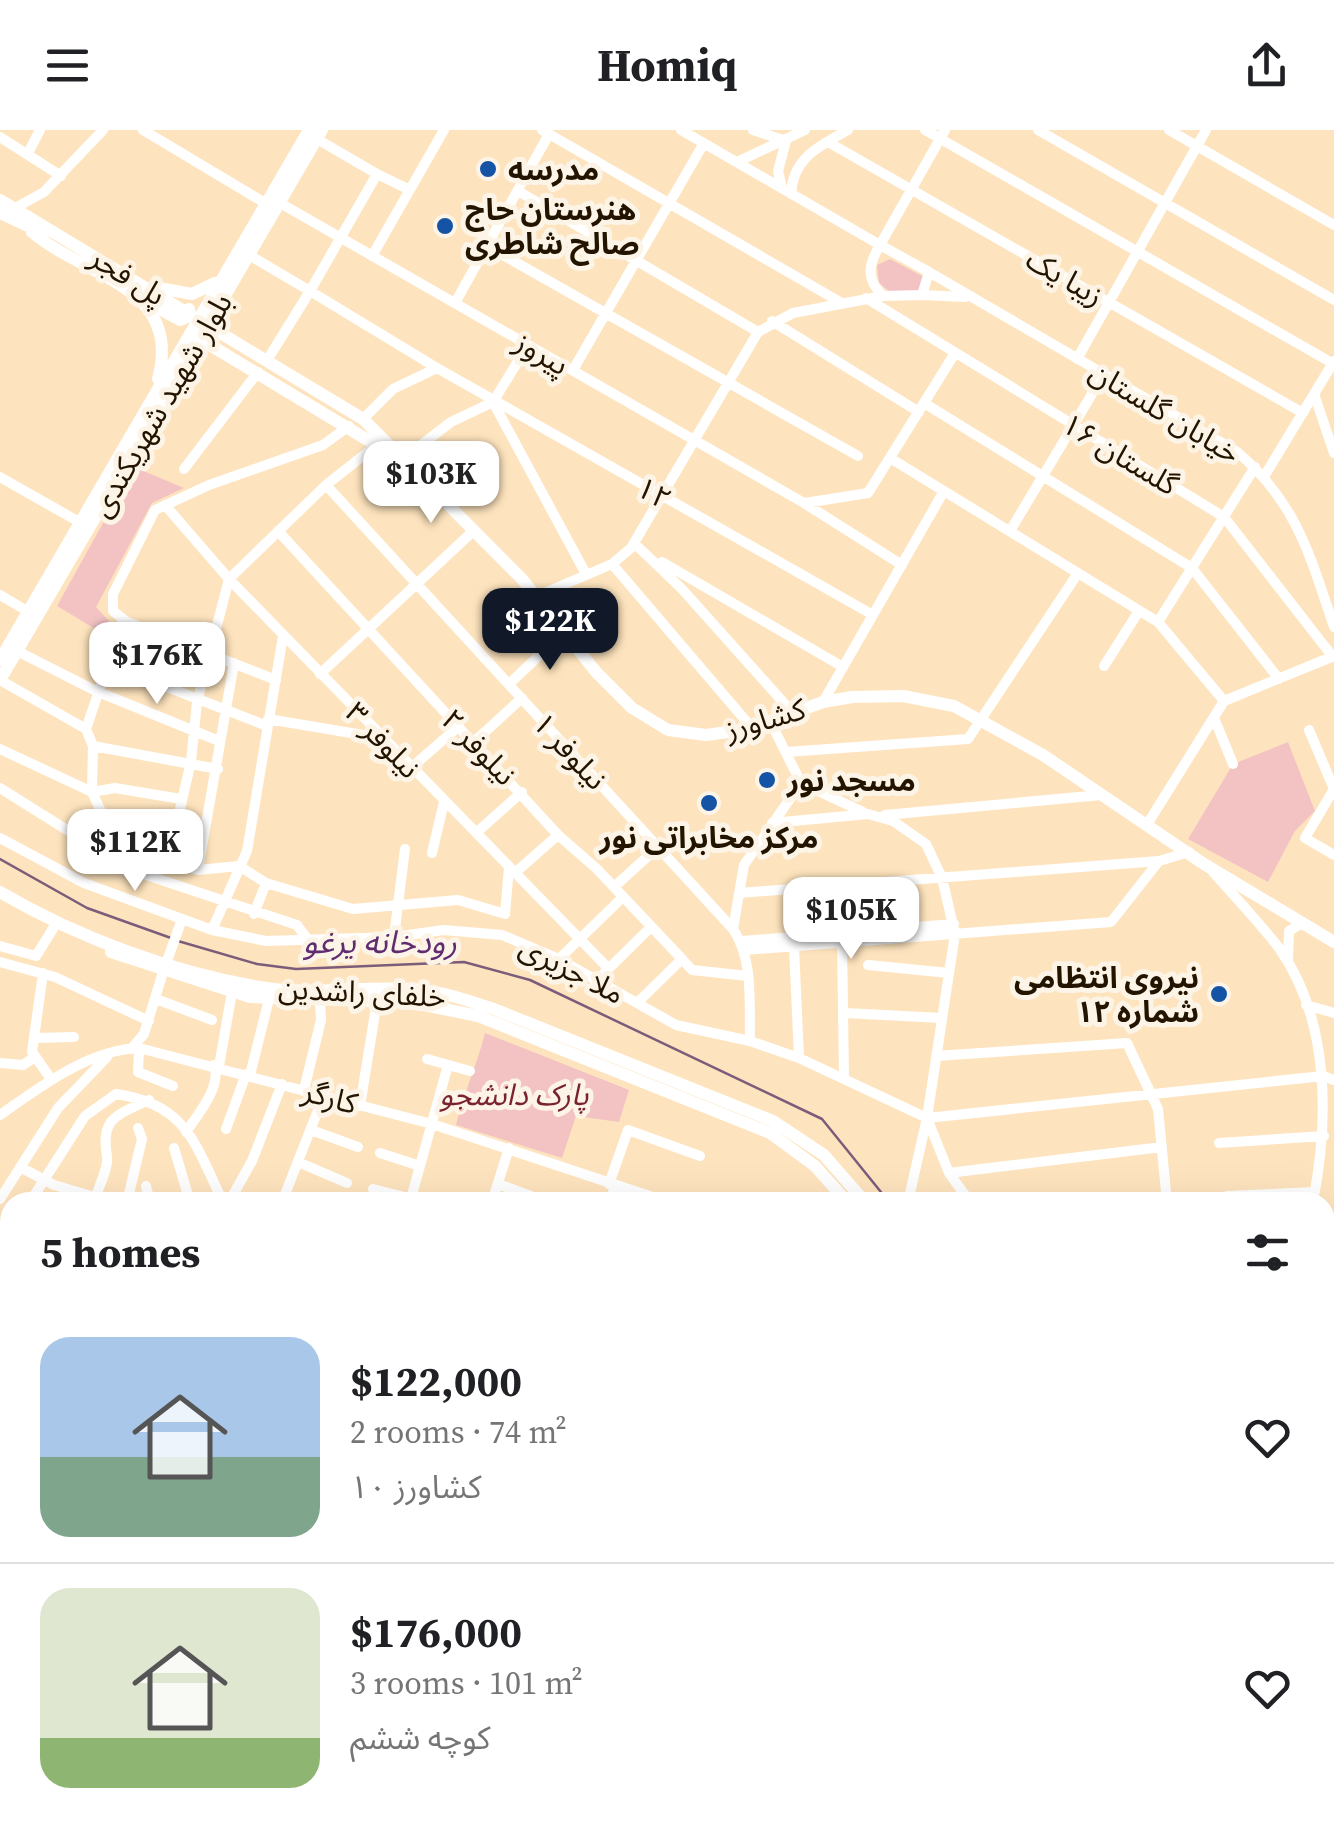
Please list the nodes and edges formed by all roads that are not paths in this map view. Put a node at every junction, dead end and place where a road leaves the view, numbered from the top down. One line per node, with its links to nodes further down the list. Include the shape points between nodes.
1 (40, 130): 21 (street)
2 (103, 130): 24 (street)
3 (143, 130): 29 (street, پیروز)
4 (444, 130): 26 (street)
5 (681, 130): 19 (street)
6 (752, 130): 17 (street)
7 (805, 130): 17 (street)
8 (848, 130): 18 (street)
9 (924, 130): 15 (street)
10 (1038, 130): 31 (street)
11 (1169, 130): 20 (street)
12 (1206, 130): 20 (street)
13 (312, 132): 23 (street); 29 (main road, بلوار شهید شهریکندی)
14 (546, 132): 27 (street); 30 (street)
15 (943, 134): 25 (street); 40 (street)
16 (0, 137): 21 (street)
17 (786, 141): 22 (street); 28 (street, via 778,171)
18 (828, 142): 25 (street, زیبا یک); 28 (street, via 803,159)
19 (704, 144): 22 (street); 30 (street)
20 (1197, 146): 31 (street); 34 (street)
21 (28, 153): 24 (street)
22 (737, 162): 28 (street)
23 (376, 174): 26 (street); 37 (street)
24 (61, 176): 33 (street)
25 (912, 189): 38 (street); 55 (street, زیبا یک)
26 (410, 190): 42 (street)
27 (518, 191): 39 (street); 43 (street)
28 (786, 191): 38 (street)
29 (272, 203): 37 (street, پیروز); 41 (main road, بلوار شهید شهریکندی); 45 (main road, بلوار شهید شهریکندی)
30 (670, 203): 43 (street); 54 (street)
31 (1165, 203): 40 (street); 53 (street)
32 (1, 205): 33 (main road); 36 (main road)
33 (18, 214): 35 (street); 36 (main road); 47 (main road, via 39,216); 52 (main road, via 42,241)
34 (1334, 225)
35 (0, 227)
36 (44, 230): 77 (main road, پل فجر)
37 (340, 238): 42 (street, پیروز); 46 (street)
38 (880, 245): 44 (street, خیابان گلستان); 48 (street, via 869,273)
39 (487, 246): 56 (street); 57 (street)
40 (1138, 252): 55 (street); 66 (street)
41 (249, 256): 46 (street, ۱۲); 58 (main road, بلوار شهید شهریکندی)
42 (372, 256): 56 (street, پیروز)
43 (636, 260): 57 (street); 60 (street)
44 (929, 272): 49 (street); 50 (street, خیابان گلستان)
45 (221, 278): 47 (main road, via 203,291); 73 (main road, بلوار شهید شهریکندی)
46 (310, 291): 64 (street); 67 (street, ۱۲)
47 (165, 292): 52 (main road, via 188,307 185,319)
48 (884, 296): 49 (street); 51 (street)
49 (922, 296): 50 (street)
50 (971, 297): 65 (street, خیابان گلستان)
51 (866, 298): 54 (street); 63 (street, گلستان ۱۶)
52 (145, 300): 73 (main road, via 162,345)
53 (1334, 300)
54 (841, 302): 59 (street)
55 (1109, 302): 65 (street); 76 (street, زیبا یک)
56 (455, 303): 62 (street, پیروز)
57 (606, 313): 68 (street); 71 (street)
58 (212, 319): 61 (main road, بلوار شهید شهریکندی); 64 (main road)
59 (772, 322): 60 (street); 75 (street)
60 (758, 332): 71 (street)
61 (200, 339): 69 (main road); 123 (main road, بلوار شهید شهریکندی)
62 (528, 345): 68 (street, پیروز); 74 (street)
63 (955, 352): 75 (street); 78 (street, گلستان ۱۶)
64 (271, 354): 77 (main road)
65 (1078, 359): 70 (street, خیابان گلستان)
66 (1333, 361): 72 (street)
67 (437, 368): 74 (street, ۱۲); 77 (street, via 393,388)
68 (573, 370): 79 (street, پیروز)
69 (258, 372): 77 (main road); 85 (street)
70 (1104, 374): 78 (street); 86 (street, خیابان گلستان)
71 (728, 383): 79 (street); 82 (street)
72 (1314, 394): 76 (street); 81 (street)
73 (150, 402): 95 (main road, بلوار شهید شهریکندی)
74 (492, 402): 83 (street, via 451,422); 91 (street, ۱۲); 105 (street)
75 (921, 407): 84 (street); 87 (street)
76 (1303, 413): 86 (street)
77 (360, 421): 80 (main road, کشاورز); 93 (street, via 323,445)
78 (1074, 425): 87 (street); 94 (street, گلستان ۱۶)
79 (695, 440): 91 (street); 92 (street, پیروز)
80 (386, 448): 83 (main road, کشاورز); 89 (street); 98 (main road)
81 (1334, 453)
82 (858, 456)
83 (404, 458): 110 (main road, کشاورز)
84 (890, 458): 90 (street); 92 (street, via 868,493)
85 (184, 470)
86 (1260, 471): 94 (street); 109 (street, خیابان گلستان, via 1281,494)
87 (1043, 476): 97 (street); 103 (street)
88 (0, 477): 95 (street)
89 (326, 485): 96 (street); 108 (street, نیلوفر ۱)
90 (944, 492): 97 (street); 102 (street)
91 (661, 497): 99 (street); 115 (street, ۱۲)
92 (804, 504): 102 (street, پیروز)
93 (165, 505): 106 (street, نیلوفر ۳); 117 (street, via 155,510 113,594 113,611)
94 (1224, 517): 103 (street); 125 (street, گلستان ۱۶)
95 (80, 523): 114 (main road, بلوار شهید شهریکندی)
96 (278, 531): 106 (street); 120 (street, نیلوفر ۲)
97 (1010, 532): 104 (street)
98 (470, 535): 108 (street); 110 (main road)
99 (634, 543): 100 (street); 101 (street)
100 (648, 554): 112 (street); 116 (street)
101 (612, 564): 105 (street); 149 (street)
102 (902, 564): 115 (street)
103 (1192, 568): 118 (street); 132 (street)
104 (1078, 573): 113 (street); 144 (street)
105 (586, 574): 110 (street)
106 (229, 579): 122 (street, نیلوفر ۳); 124 (street)
107 (1334, 583): 109 (street)
108 (418, 584): 120 (street); 135 (street, نیلوفر ۱)
109 (1321, 588): 119 (street, خیابان گلستان)
110 (532, 593): 121 (main road, کشاورز)
111 (0, 594): 114 (street)
112 (726, 599): 116 (street, via 710,602); 130 (street)
113 (1139, 611): 118 (street); 129 (street)
114 (28, 612): 126 (main road, بلوار شهید شهریکندی)
115 (873, 615): 130 (street)
116 (707, 616): 142 (street)
117 (123, 619): 124 (street); 128 (street)
118 (1158, 622): 140 (street)
119 (1334, 627)
120 (367, 631): 131 (street); 147 (street, نیلوفر ۲)
121 (564, 632): 135 (street); 149 (main road, کشاورز, via 632,708 668,730 706,735)
122 (284, 636): 131 (street, نیلوفر ۳); 134 (street)
123 (17, 652): 133 (main road, بلوار شهید شهریکندی); 136 (street)
124 (212, 654): 127 (street); 138 (street)
125 (1333, 656): 132 (street)
126 (0, 660)
127 (234, 662): 134 (street); 141 (street)
128 (108, 664): 136 (street); 138 (street)
129 (1104, 666)
130 (843, 668): 139 (street)
131 (320, 674): 152 (street, نیلوفر ۳)
132 (1279, 679): 140 (street)
133 (0, 680): 148 (street)
134 (276, 680): 146 (street)
135 (509, 684): 137 (street, نیلوفر ۱)
136 (96, 692): 148 (street); 151 (street)
137 (522, 698): 154 (street); 176 (street, نیلوفر ۱)
138 (197, 702): 141 (street); 151 (street)
139 (824, 702): 142 (main road, کشاورز); 144 (main road, کشاورز, via 902,696 954,706)
140 (1224, 702): 143 (street)
141 (224, 711): 146 (street); 153 (street)
142 (792, 712): 145 (main road, کشاورز)
143 (1214, 718): 159 (street); 172 (street)
144 (982, 720): 157 (street, via 968,739); 167 (main road, کشاورز)
145 (770, 721): 149 (main road, کشاورز); 157 (street)
146 (268, 722): 152 (street); 183 (street, via 247,851)
147 (459, 726): 154 (street, نیلوفر ۲); 161 (street)
148 (86, 728): 155 (street)
149 (752, 728)
150 (1309, 730): 164 (street)
151 (193, 733): 153 (street); 158 (street)
152 (382, 738): 161 (street, نیلوفر ۳)
153 (219, 740): 160 (street)
154 (474, 742): 166 (street, نیلوفر ۲)
155 (93, 746): 158 (street); 165 (street)
156 (0, 748): 165 (street)
157 (786, 752): 162 (street)
158 (190, 762): 160 (street); 168 (street)
159 (1233, 764)
160 (218, 768): 186 (street)
161 (411, 768): 169 (street, نیلوفر ۳)
162 (801, 783): 170 (street); 171 (street)
163 (0, 788): 194 (street, via 130,870)
164 (1334, 789): 180 (street, via 1305,838)
165 (92, 792): 168 (street, via 114,788); 181 (street, via 111,828)
166 (522, 792): 173 (street); 174 (street, نیلوفر ۲)
167 (1101, 795): 170 (street); 172 (main road, کشاورز)
168 (181, 799): 181 (street)
169 (444, 802): 173 (street, نیلوفر ۳); 178 (street)
170 (868, 814): 171 (street); 187 (street, via 911,831 926,844)
171 (772, 824): 191 (street, via 744,865)
172 (1148, 824): 179 (main road, کشاورز)
173 (476, 833): 185 (street, نیلوفر ۳)
174 (558, 835): 185 (street); 189 (street, نیلوفر ۲)
175 (0, 838): 197 (street, ملا جزیری, via 84,883)
176 (658, 847): 189 (street); 201 (street, نیلوفر ۱)
177 (405, 849): 195 (street)
178 (432, 853)
179 (1193, 854): 182 (street); 184 (main road); 204 (main road)
180 (1334, 855)
181 (168, 860): 186 (street)
182 (1159, 861): 187 (street); 202 (street, via 1112,922)
183 (238, 866): 186 (street); 188 (street); 194 (street)
184 (1210, 868): 198 (main road); 217 (street)
185 (513, 869): 195 (street, via 505,914 458,900); 206 (street, نیلوفر ۳)
186 (198, 870)
187 (942, 878): 191 (street); 202 (street)
188 (266, 883): 195 (street, via 353,909); 196 (street)
189 (614, 888): 192 (street, نیلوفر ۲)
190 (0, 892): 218 (main road, خلفای راشدین)
191 (739, 893): 201 (street)
192 (623, 897): 199 (street, نیلوفر ۲); 206 (street)
193 (0, 901): 200 (main road)
194 (223, 904): 196 (street); 203 (street)
195 (399, 904): 205 (street)
196 (254, 914): 207 (street, via 297,925)
197 (182, 918): 203 (street, ملا جزیری); 218 (street)
198 (1302, 924): 208 (main road); 217 (street, via 1289,931)
199 (651, 926): 214 (street, نیلوفر ۲); 219 (street)
200 (54, 928): 210 (street, via 36,956); 218 (main road)
201 (734, 928): 211 (street, نیلوفر ۱)
202 (954, 929): 209 (street); 211 (street); 220 (street)
203 (212, 930): 207 (street, ملا جزیری, via 266,941)
204 (1334, 932)
205 (394, 937): 207 (street, ملا جزیری); 213 (street, ملا جزیری, via 475,930)
206 (579, 938): 213 (street); 219 (street, نیلوفر ۳)
207 (308, 940)
208 (1334, 942)
209 (842, 943): 212 (street); 231 (street)
210 (0, 946)
211 (743, 946): 212 (street); 222 (street)
212 (794, 947): 243 (street)
213 (558, 959): 223 (street, ملا جزیری)
214 (682, 959): 222 (street, via 692,970); 229 (street)
215 (0, 962): 221 (street)
216 (868, 965): 220 (street)
217 (1288, 966): 230 (street)
218 (165, 967): 224 (main road); 225 (street); 302 (main road, خلفای راشدین, via 268,988 450,994 772,1121 824,1154)
219 (608, 968): 223 (street)
220 (949, 973): 233 (street)
221 (43, 974): 235 (street); 237 (street)
222 (748, 976): 238 (street)
223 (595, 982): 229 (street, ملا جزیری)
224 (232, 992): 226 (main road); 247 (street)
225 (156, 999): 234 (street); 235 (street)
226 (269, 999): 228 (main road); 249 (street)
227 (377, 1001): 228 (main road); 259 (street); 301 (main road, via 478,1016 770,1132)
228 (320, 1002): 255 (street)
229 (636, 1003): 238 (street, ملا جزیری, via 676,1025)
230 (1306, 1004): 232 (street); 251 (street)
231 (845, 1013): 233 (street); 250 (street)
232 (1334, 1013)
233 (942, 1018): 241 (street)
234 (212, 1020)
235 (150, 1021): 239 (street)
236 (74, 1036): 237 (street)
237 (34, 1038): 242 (street)
238 (750, 1040): 243 (street, ملا جزیری)
239 (135, 1049): 240 (street, کارگر); 247 (street, کارگر); 254 (street, via 138,1072)
240 (110, 1054): 252 (street, کارگر); 276 (street, via 76,1086)
241 (936, 1056): 256 (street, via 1124,1041); 261 (street)
242 (36, 1057): 245 (street, via 23,1065); 252 (street)
243 (799, 1058): 250 (street, ملا جزیری)
244 (427, 1059): 246 (street)
245 (0, 1063)
246 (448, 1065): 248 (street); 262 (street)
247 (216, 1066): 249 (street, کارگر); 266 (street, via 212,1088)
248 (470, 1071)
249 (248, 1075): 253 (street, کارگر); 264 (street)
250 (844, 1078): 261 (street, ملا جزیری)
251 (1329, 1078): 256 (street); 267 (street)
252 (50, 1080): 260 (street, کارگر)
253 (282, 1084): 255 (street, کارگر); 293 (street)
254 (173, 1086)
255 (304, 1090): 257 (street, کارگر)
256 (1153, 1092): 261 (street); 270 (street)
257 (324, 1096): 259 (street, کارگر); 265 (street)
258 (150, 1100): 266 (street); 279 (street, via 105,1098 85,1116); 288 (street, via 105,1129 108,1157)
259 (360, 1106): 262 (street, کارگر)
260 (0, 1115)
261 (927, 1118): 278 (street); 303 (street)
262 (432, 1124): 272 (street, کارگر); 277 (street)
263 (138, 1128): 289 (street, via 142,1139)
264 (226, 1129)
265 (311, 1130): 269 (street); 275 (street)
266 (186, 1132): 292 (street)
267 (1324, 1136): 268 (street); 306 (street)
268 (1218, 1143)
269 (358, 1147)
270 (1162, 1147): 278 (street); 305 (street)
271 (174, 1148): 291 (street)
272 (509, 1148): 281 (street); 282 (street, کارگر)
273 (380, 1153): 277 (street)
274 (700, 1156): 282 (street, via 628,1130)
275 (298, 1162): 280 (street); 294 (street)
276 (20, 1166): 279 (street); 285 (street)
277 (420, 1166): 296 (street)
278 (949, 1172): 304 (street)
279 (44, 1180): 286 (street); 287 (street)
280 (347, 1183)
281 (498, 1184): 297 (street); 298 (street)
282 (612, 1185): 299 (street); 300 (street, کارگر)
283 (146, 1186): 290 (street)
284 (374, 1188): 295 (street)
285 (4, 1192)
286 (36, 1192)
287 (77, 1192)
288 (98, 1192)
289 (129, 1192)
290 (148, 1192)
291 (187, 1192)
292 (220, 1192)
293 (232, 1192)
294 (286, 1192)
295 (385, 1192)
296 (413, 1192)
297 (495, 1192)
298 (522, 1192)
299 (611, 1192)
300 (635, 1192)
301 (838, 1192)
302 (856, 1192)
303 (910, 1192)
304 (963, 1192)
305 (1166, 1192)
306 (1315, 1192)

